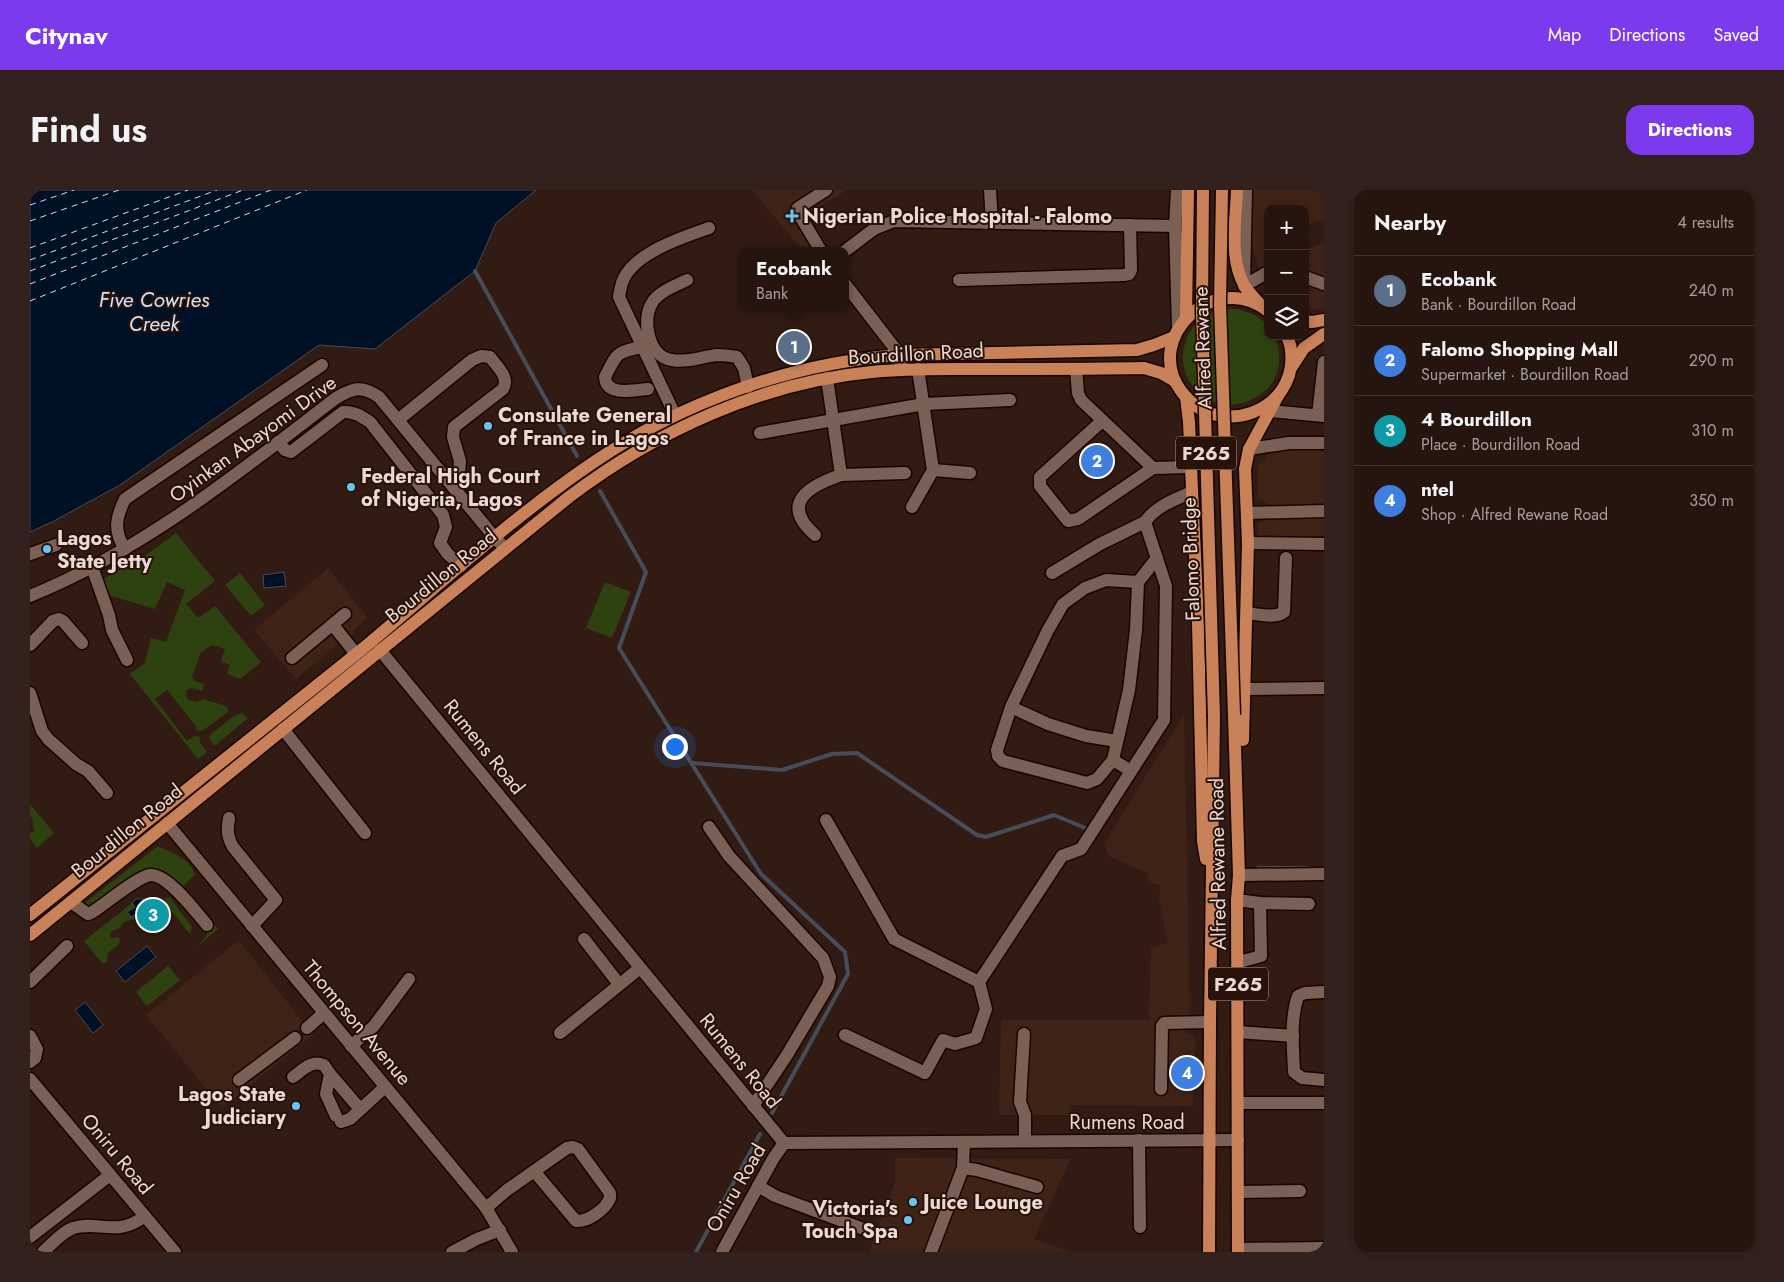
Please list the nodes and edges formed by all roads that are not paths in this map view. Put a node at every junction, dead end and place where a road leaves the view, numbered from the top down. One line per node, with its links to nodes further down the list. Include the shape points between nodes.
1 (826, 190): 13 (street, via 797,211)
2 (990, 190): 9 (street)
3 (1177, 190): 11 (street)
4 (1188, 190): 24 (main road)
5 (1203, 190): 97 (main road, Falomo Bridge / F265, bridge, via 1202,311)
6 (1222, 190): 96 (main road, Alfred Rewane / F265, bridge, via 1220,304)
7 (1237, 190): 20 (main road, via 1235,255)
8 (1246, 190): 20 (street)
9 (992, 223): 10 (street); 14 (street, via 894,221 874,229)
10 (1130, 225): 11 (street); 18 (street, via 1129,274)
11 (1175, 226): 27 (street)
12 (709, 228): 30 (street, via 660,248 636,263 624,278 619,297)
13 (819, 247)
14 (849, 248)
15 (1264, 274): 20 (street)
16 (1309, 279): 19 (street)
17 (686, 280): 40 (street, via 652,302 646,320 648,337 658,353 670,360 719,355 737,357 744,368)
18 (959, 280)
19 (1324, 284)
20 (1244, 286): 22 (main road)
21 (849, 289): 31 (street)
22 (1264, 307)
23 (1264, 308): 24 (main road, via 1246,299 1230,297 1214,300)
24 (1186, 317): 27 (main road)
25 (1324, 320): 26 (main road)
26 (1309, 321)
27 (1176, 332): 31 (main road, Bourdillon Road, via 1154,346 1137,350); 39 (main road, via 1171,351)
28 (1324, 334): 37 (main road, via 1304,348)
29 (1288, 340): 37 (main road)
30 (642, 347): 41 (street, via 616,355 605,380 613,389 620,391); 47 (street)
31 (900, 355): 36 (street); 40 (main road, Bourdillon Road, via 820,365)
32 (1324, 362): 48 (street)
33 (322, 365): 74 (street, via 125,499 117,514 117,529)
34 (918, 369): 35 (main road, Bourdillon Road); 36 (main road, Bourdillon Road); 45 (street)
35 (1076, 369): 39 (main road, Bourdillon Road, via 1144,368); 51 (street, via 1081,400)
36 (901, 370): 38 (main road, Bourdillon Road)
37 (1290, 370): 42 (main road)
38 (827, 378): 49 (street); 73 (main road, Bourdillon Road, via 740,403 644,446 602,472)
39 (1175, 381): 43 (main road)
40 (748, 387): 47 (main road, Bourdillon Road)
41 (648, 389)
42 (1279, 394): 43 (main road, via 1266,406 1233,418 1215,416 1199,409); 46 (main road)
43 (1186, 397): 56 (main road)
44 (1010, 400): 45 (street)
45 (924, 404): 49 (street); 58 (street)
46 (1269, 411): 48 (street); 55 (main road)
47 (675, 416): 69 (main road, Bourdillon Road, via 595,461)
48 (1321, 416)
49 (834, 419): 52 (street); 62 (street)
50 (398, 420): 53 (street, Oyinkan Abayomi Drive, via 379,397 369,390 358,389 336,398); 61 (street, via 472,360 490,357 506,378 506,384 504,389 454,426); 69 (street, Oyinkan Abayomi Drive)
51 (1102, 421): 57 (street); 57 (street, via 1040,477 1040,486 1064,519 1078,520)
52 (760, 433)
53 (278, 442): 74 (street, Oyinkan Abayomi Drive, via 201,500); 78 (street, via 291,452 343,412 370,422 443,515 446,527 440,543)
54 (1324, 443): 55 (street)
55 (1249, 448): 66 (main road, via 1245,469)
56 (1190, 467): 57 (street); 63 (main road)
57 (1152, 468)
58 (933, 470): 60 (street); 64 (street)
59 (905, 473): 62 (street)
60 (970, 473)
61 (459, 474)
62 (841, 475): 68 (street, via 823,481 806,492 798,502 798,514)
63 (1192, 492): 67 (street, via 1164,504); 110 (main road, via 1203,841)
64 (912, 507)
65 (1324, 511): 66 (street)
66 (1247, 513): 70 (main road)
67 (1145, 522): 76 (street); 80 (street)
68 (814, 535)
69 (494, 538): 73 (street, Oyinkan Abayomi Drive); 78 (main road, Bourdillon Road)
70 (1248, 543): 71 (street); 83 (main road)
71 (1324, 544)
72 (56, 545): 75 (street)
73 (505, 548): 88 (main road, Bourdillon Road)
74 (125, 549): 79 (street, Oyinkan Abayomi Drive)
75 (30, 554)
76 (1157, 558): 81 (street); 101 (street, via 1166,586 1164,720)
77 (1286, 558): 83 (street, via 1284,612 1272,616)
78 (461, 566): 89 (main road, Bourdillon Road)
79 (92, 567): 82 (street, Oyinkan Abayomi Drive); 91 (street, via 112,630)
80 (1052, 573)
81 (1138, 582): 95 (street, via 1106,580 1084,588 1063,604); 99 (street, via 1129,690)
82 (30, 596)
83 (1247, 613): 93 (main road)
84 (345, 614): 85 (street)
85 (333, 625): 89 (street); 90 (street)
86 (32, 638): 87 (street, via 59,619)
87 (82, 643)
88 (380, 650): 98 (main road, Bourdillon Road); 122 (street, Rumens Road)
89 (356, 654): 115 (main road, Bourdillon Road)
90 (292, 658)
91 (127, 660)
92 (1324, 688): 93 (street)
93 (1244, 689): 109 (main road)
94 (30, 693): 102 (street, via 42,731 48,739 88,771)
95 (1011, 707): 99 (street, via 1048,724 1086,736); 100 (street, via 996,750 1003,761 1087,783 1097,779)
96 (1234, 715): 109 (main road, Alfred Rewane Road / F265)
97 (1214, 717): 110 (main road, Alfred Rewane Road / F265)
98 (283, 729): 105 (main road, Bourdillon Road); 107 (street)
99 (1117, 741): 100 (street)
100 (1113, 760): 101 (street)
101 (1131, 771): 125 (street, via 1081,849 1062,856)
102 (107, 792)
103 (229, 818): 117 (street, via 228,837 233,847 276,900)
104 (826, 820): 125 (street, via 894,939)
105 (167, 823): 112 (main road, Bourdillon Road); 117 (street, Thompson Avenue)
106 (709, 827): 149 (street, via 729,856 823,958 830,977 828,986 787,1055)
107 (365, 833)
108 (1324, 874): 109 (street)
109 (1239, 875): 111 (main road, Alfred Rewane Road / F265)
110 (1212, 888): 129 (main road, Alfred Rewane Road / F265)
111 (1238, 900): 113 (street); 121 (main road, Alfred Rewane Road / F265)
112 (71, 902): 116 (street, via 88,914 135,882 153,875 161,877 181,893); 118 (main road, Bourdillon Road)
113 (1260, 903): 114 (street); 121 (street, via 1261,956)
114 (1310, 904)
115 (30, 916)
116 (206, 925)
117 (252, 926): 128 (street, Thompson Avenue)
118 (30, 935)
119 (584, 939): 126 (street)
120 (67, 946): 124 (street)
121 (1238, 962): 131 (main road, Alfred Rewane Road / F265)
122 (640, 968): 126 (street); 149 (street, Rumens Road)
123 (409, 979): 138 (street, via 374,1026)
124 (30, 982)
125 (979, 982): 134 (street, via 986,1009 976,1038 955,1044 943,1040 925,1073)
126 (619, 984): 132 (street)
127 (1324, 992): 136 (street, via 1298,996)
128 (324, 1013): 130 (street); 138 (street, Thompson Avenue)
129 (1210, 1022): 146 (street, via 1164,1023); 152 (main road, Alfred Rewane Road / F265)
130 (307, 1028)
131 (1238, 1032): 136 (street); 147 (main road, Alfred Rewane Road / F265)
132 (560, 1033)
133 (1024, 1034): 154 (street, via 1020,1102 1025,1115)
134 (845, 1035)
135 (30, 1036): 139 (street, via 38,1049)
136 (1293, 1036): 144 (street, via 1294,1072 1302,1078)
137 (295, 1038): 143 (street)
138 (351, 1046): 145 (street, Thompson Avenue)
139 (30, 1062)
140 (330, 1074): 141 (street, via 324,1065 317,1062 309,1064); 150 (street); 150 (street, via 326,1094 338,1119 350,1119)
141 (294, 1077)
142 (30, 1079): 159 (street, Oniru Road)
143 (239, 1080)
144 (1324, 1080)
145 (385, 1086): 150 (street); 164 (street, Thompson Avenue)
146 (1161, 1089)
147 (1238, 1103): 148 (street); 153 (main road, Alfred Rewane Road / F265)
148 (1324, 1103)
149 (753, 1106): 156 (street, Rumens Road)
150 (360, 1109)
151 (1139, 1140): 152 (street, Rumens Road); 154 (street, Rumens Road); 166 (street)
152 (1209, 1140): 153 (street, Rumens Road); 178 (main road, Alfred Rewane Road / F265)
153 (1238, 1140): 163 (main road, Alfred Rewane Road / F265)
154 (1024, 1141): 155 (street, Rumens Road)
155 (964, 1142): 156 (street, Rumens Road); 157 (street)
156 (784, 1143): 160 (street, Oniru Road)
157 (963, 1168): 161 (street); 177 (street)
158 (534, 1171): 158 (street, via 576,1221 589,1218 609,1202 610,1193 573,1147 566,1148); 164 (street)
159 (110, 1175): 165 (street, Oniru Road); 169 (street)
160 (758, 1186): 168 (street, via 775,1196); 176 (street, Oniru Road)
161 (1037, 1187)
162 (1300, 1191): 163 (street)
163 (1238, 1192): 171 (main road, Alfred Rewane Road / F265)
164 (486, 1208): 167 (street, Thompson Avenue)
165 (145, 1216): 172 (street, Oniru Road); 173 (street, via 124,1227 81,1226 72,1229)
166 (1140, 1227)
167 (500, 1230): 174 (street); 175 (street, Thompson Avenue)
168 (869, 1231)
169 (30, 1237)
170 (1324, 1248): 171 (street)
171 (1238, 1250)
172 (173, 1251)
173 (43, 1252)
174 (452, 1252)
175 (512, 1252)
176 (722, 1252)
177 (931, 1252)
178 (1209, 1252)

